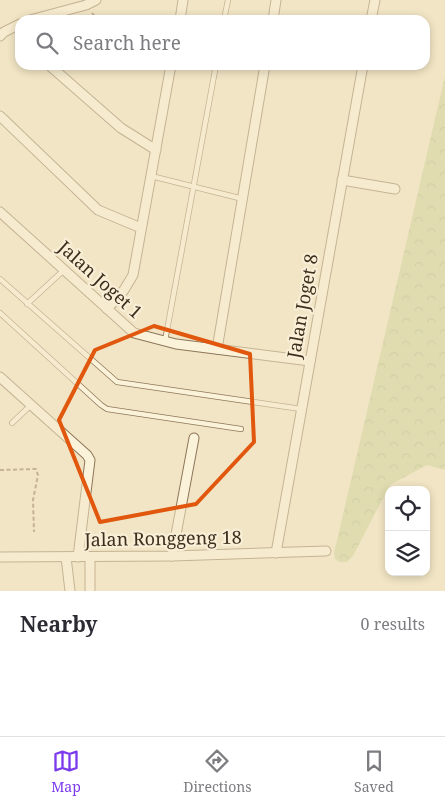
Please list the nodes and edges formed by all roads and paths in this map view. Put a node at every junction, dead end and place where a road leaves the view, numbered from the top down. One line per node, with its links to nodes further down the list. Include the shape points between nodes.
1 (96, 0): 7 (street)
2 (183, 0): 9 (street)
3 (228, 0): 10 (lane)
4 (276, 0): 11 (street)
5 (375, 0): 12 (street)
6 (91, 12): 8 (path)
7 (49, 15)
8 (94, 15)
9 (181, 15)
10 (225, 15)
11 (273, 15)
12 (372, 15)
13 (15, 26): 14 (street)
14 (0, 36)
15 (55, 70): 21 (street, via 121,128)
16 (168, 70): 21 (street)
17 (215, 70): 24 (lane)
18 (261, 70): 26 (street)
19 (362, 70): 23 (street, Jalan Joget 8)
20 (0, 116): 28 (street, via 98,210)
21 (156, 150): 22 (street)
22 (151, 176): 24 (lane); 28 (street)
23 (342, 180): 25 (street); 36 (street, Jalan Joget 8)
24 (194, 187): 26 (lane); 34 (lane)
25 (395, 189)
26 (243, 198): 35 (street)
27 (0, 212): 29 (street, Jalan Joget 1)
28 (141, 228): 32 (street, via 133,275)
29 (64, 270): 31 (lane); 32 (street, Jalan Joget 1)
30 (0, 280): 31 (lane)
31 (28, 304): 39 (lane, via 117,382)
32 (107, 309): 34 (street, Jalan Joget 1, via 134,333)
33 (0, 313): 41 (lane, via 107,409)
34 (166, 341): 35 (street, Jalan Joget 1)
35 (217, 349): 36 (street, Jalan Joget 1)
36 (310, 361): 39 (street, Jalan Joget 8)
37 (0, 377): 38 (street)
38 (31, 405): 40 (lane); 47 (street, via 90,460)
39 (301, 409): 46 (street, Jalan Joget 8)
40 (12, 422)
41 (241, 428)
42 (194, 438): 49 (street)
43 (0, 470): 44 (path, via 36,469)
44 (34, 532)
45 (326, 551): 46 (street, Jalan Ronggeng 18)
46 (276, 553): 49 (street, Jalan Ronggeng 18)
47 (78, 556): 48 (street, Jalan Ronggeng 18); 51 (street, Jalan Ronggeng 18)
48 (90, 556): 49 (street, Jalan Ronggeng 18); 53 (street)
49 (172, 556)
50 (0, 557): 51 (street, Jalan Ronggeng 18)
51 (66, 557): 52 (street)
52 (70, 591)
53 (90, 591)

